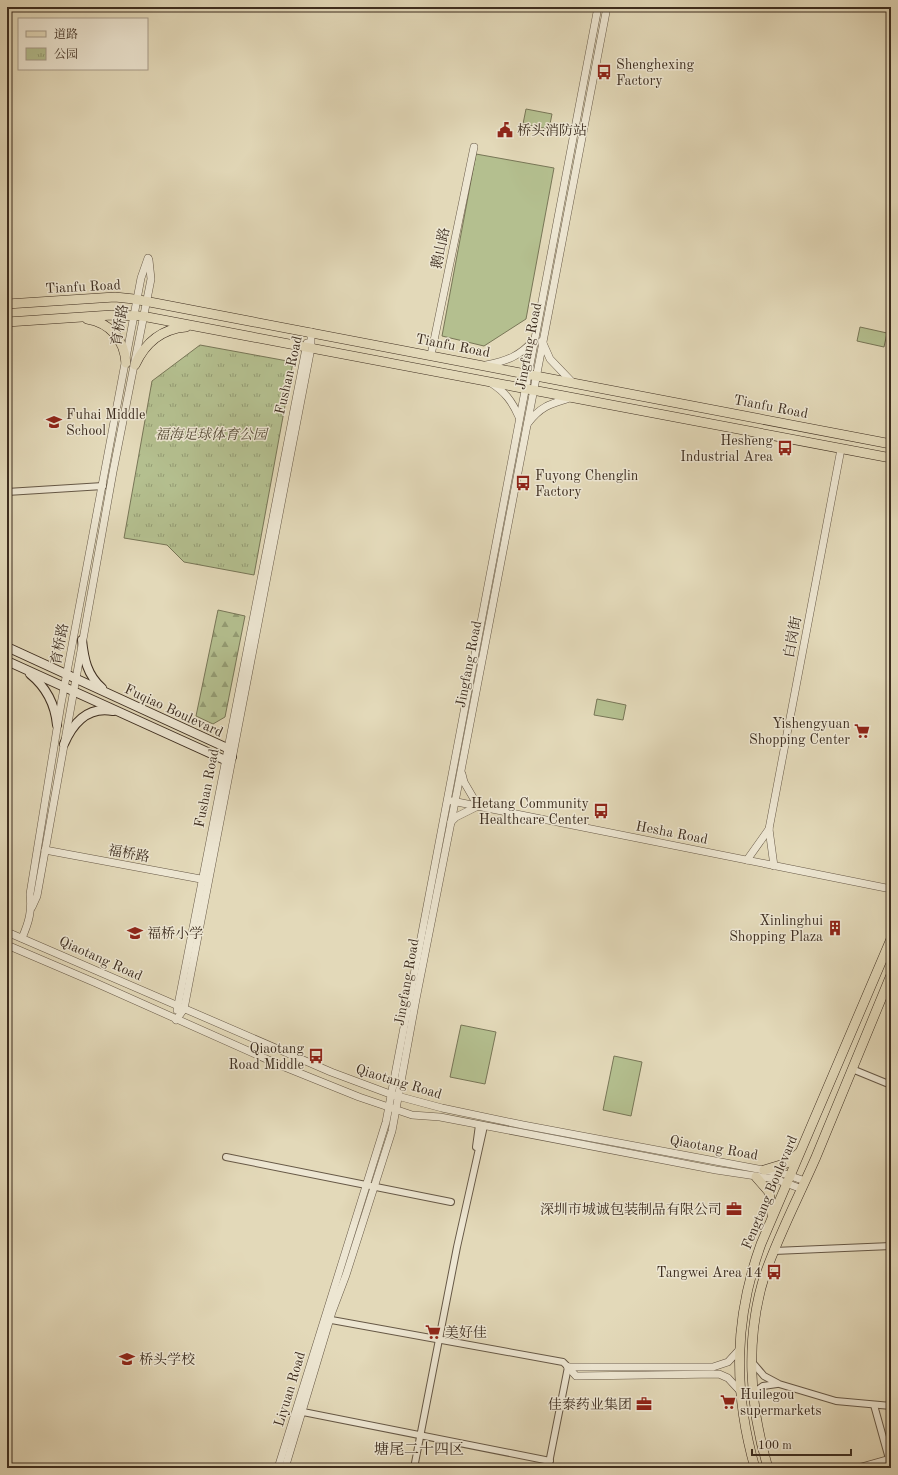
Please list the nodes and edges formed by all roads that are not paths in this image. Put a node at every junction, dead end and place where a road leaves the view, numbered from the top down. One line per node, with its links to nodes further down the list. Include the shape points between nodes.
1 (598, 7): 13 (street, Jingfang Road)
2 (607, 7): 14 (street, Jingfang Road)
3 (474, 147): 16 (street, 鹅山路)
4 (137, 300): 5 (main road, Tianfu Road); 5 (street, 育桥路, via 148,258 151,279); 6 (main road, Tianfu Road, via 115,297); 7 (street, 育桥路)
5 (147, 302): 8 (street, 育桥路); 12 (main road, Tianfu Road)
6 (7, 304)
7 (134, 316): 8 (main road, Tianfu Road); 9 (main road, Tianfu Road); 17 (street, 育桥路)
8 (144, 316): 11 (main road, Tianfu Road); 17 (street, 育桥路)
9 (78, 317): 10 (main road, Tianfu Road); 17 (main road, via 100,323 116,334)
10 (7, 322)
11 (199, 327): 15 (main road, Tianfu Road); 17 (main road, via 176,328 164,332 145,347)
12 (311, 332): 15 (street, Fushan Road); 16 (main road, Tianfu Road)
13 (534, 340): 18 (street, via 524,351 510,359); 19 (street, Jingfang Road)
14 (542, 341): 19 (street, Jingfang Road); 21 (street, via 550,359)
15 (308, 348): 20 (main road, Tianfu Road); 43 (street, Fushan Road); 44 (street, Fushan Road)
16 (431, 355): 18 (main road, Tianfu Road)
17 (130, 364): 29 (street, 育桥路); 31 (street, 育桥路)
18 (486, 365): 19 (main road, Tianfu Road)
19 (532, 374): 21 (main road, Tianfu Road); 22 (street, Jingfang Road)
20 (489, 382): 22 (main road, Tianfu Road); 24 (street, via 512,400)
21 (572, 382): 26 (main road, Tianfu Road)
22 (529, 390): 23 (main road, Tianfu Road); 24 (street, Jingfang Road); 25 (street, Jingfang Road)
23 (570, 398): 25 (street, via 547,404); 27 (main road, Tianfu Road)
24 (519, 417): 46 (street, Jingfang Road)
25 (526, 425): 45 (street, Jingfang Road)
26 (891, 444)
27 (841, 448): 28 (main road, Tianfu Road); 50 (street, 白岗街)
28 (891, 458)
29 (103, 486): 30 (street); 35 (street, 育桥路)
30 (7, 492)
31 (82, 640): 36 (street, 育桥路); 39 (main road, via 89,673)
32 (7, 647): 35 (main road, Fuqiao Boulevard)
33 (7, 661): 34 (main road, Fuqiao Boulevard)
34 (25, 669): 37 (main road, Fuqiao Boulevard); 41 (main road, via 46,691 54,707)
35 (67, 674): 36 (main road, Fuqiao Boulevard); 37 (street, 育桥路)
36 (75, 678): 38 (street, 育桥路); 39 (main road, Fuqiao Boulevard)
37 (64, 687): 38 (main road, Fuqiao Boulevard); 41 (street, 育桥路)
38 (73, 691): 40 (main road, Fuqiao Boulevard); 42 (street, 育桥路)
39 (107, 693): 43 (main road, Fuqiao Boulevard)
40 (122, 713): 42 (main road, via 110,710 89,713 75,723); 44 (main road, Fuqiao Boulevard)
41 (57, 725): 56 (street, 育桥路, via 30,894)
42 (64, 744): 51 (street, 育桥路)
43 (227, 748): 44 (main road, Fuqiao Boulevard)
44 (229, 758): 54 (street, Fushan Road)
45 (461, 771): 47 (street, Jingfang Road); 48 (street, via 464,782)
46 (447, 800): 47 (street, Hesha Road); 66 (street, Jingfang Road)
47 (456, 802): 48 (street, Hesha Road); 49 (street, Jingfang Road)
48 (478, 806): 49 (street); 52 (street, Hesha Road)
49 (451, 822): 67 (street, Jingfang Road)
50 (769, 829): 52 (street); 53 (street)
51 (45, 850): 54 (street, 福桥路); 56 (street, 育桥路, via 37,896)
52 (747, 860): 53 (street, Hesha Road)
53 (774, 866): 55 (street, Hesha Road)
54 (205, 880): 62 (street, Fushan Road)
55 (891, 889)
56 (32, 907): 58 (street, 育桥路)
57 (7, 932): 58 (street, Qiaotang Road)
58 (22, 938): 62 (street, Qiaotang Road)
59 (891, 939): 71 (main road, Fengtang Boulevard)
60 (7, 945): 63 (street, Qiaotang Road, via 96,982)
61 (891, 975): 64 (main road, Fengtang Boulevard)
62 (180, 1007): 63 (street, Fushan Road); 66 (street, Qiaotang Road, via 331,1072)
63 (176, 1020): 68 (street, Qiaotang Road)
64 (852, 1069): 65 (street); 77 (main road, Fengtang Boulevard)
65 (891, 1085)
66 (390, 1094): 67 (street, Qiaotang Road); 68 (street, Jingfang Road)
67 (398, 1097): 69 (street, Jingfang Road); 73 (street, Qiaotang Road, via 522,1125)
68 (388, 1108): 69 (street, Qiaotang Road); 76 (street, Jingfang Road)
69 (396, 1110): 70 (street, Qiaotang Road, via 412,1115 440,1117); 78 (street, Jingfang Road)
70 (481, 1125): 74 (street, Qiaotang Road); 84 (street)
71 (802, 1149): 73 (main road, via 787,1163); 75 (main road, Fengtang Boulevard)
72 (226, 1157): 76 (street)
73 (764, 1170): 75 (street, Qiaotang Road)
74 (756, 1177): 75 (street, Qiaotang Road); 80 (main road, via 769,1192)
75 (789, 1179): 77 (street, Qiaotang Road); 80 (main road, Fengtang Boulevard)
76 (366, 1185): 78 (street); 83 (street, Jingfang Road)
77 (804, 1185): 82 (main road, Fengtang Boulevard)
78 (374, 1186): 79 (street); 83 (street, Jingfang Road)
79 (451, 1202)
80 (772, 1219): 85 (main road, Fengtang Boulevard, via 751,1276 741,1323)
81 (891, 1246): 82 (street)
82 (774, 1251): 86 (main road, Fengtang Boulevard, via 760,1293)
83 (327, 1319): 84 (street); 93 (street, Liyuan Road)
84 (439, 1339): 87 (street, via 551,1361); 94 (street)
85 (739, 1350): 87 (street, via 728,1362 713,1367); 89 (main road, Fengtang Boulevard)
86 (752, 1361): 88 (street, via 764,1376); 90 (main road, Fengtang Boulevard)
87 (568, 1367): 89 (street, via 576,1376 719,1374 728,1378); 95 (street)
88 (779, 1384): 90 (street, via 763,1386); 91 (street, via 836,1401)
89 (740, 1391): 101 (main road, Fengtang Boulevard, via 744,1427)
90 (752, 1394): 102 (main road, Fengtang Boulevard, via 756,1424)
91 (874, 1405): 92 (street); 96 (street)
92 (891, 1406)
93 (299, 1411): 94 (street); 97 (street, Liyuan Road); 98 (street, Liyuan Road)
94 (421, 1436): 95 (street); 99 (street)
95 (550, 1461): 100 (street)
96 (890, 1462): 103 (street)
97 (278, 1468)
98 (285, 1468)
99 (414, 1468)
100 (548, 1468)
101 (755, 1468)
102 (768, 1468)
103 (857, 1468)

